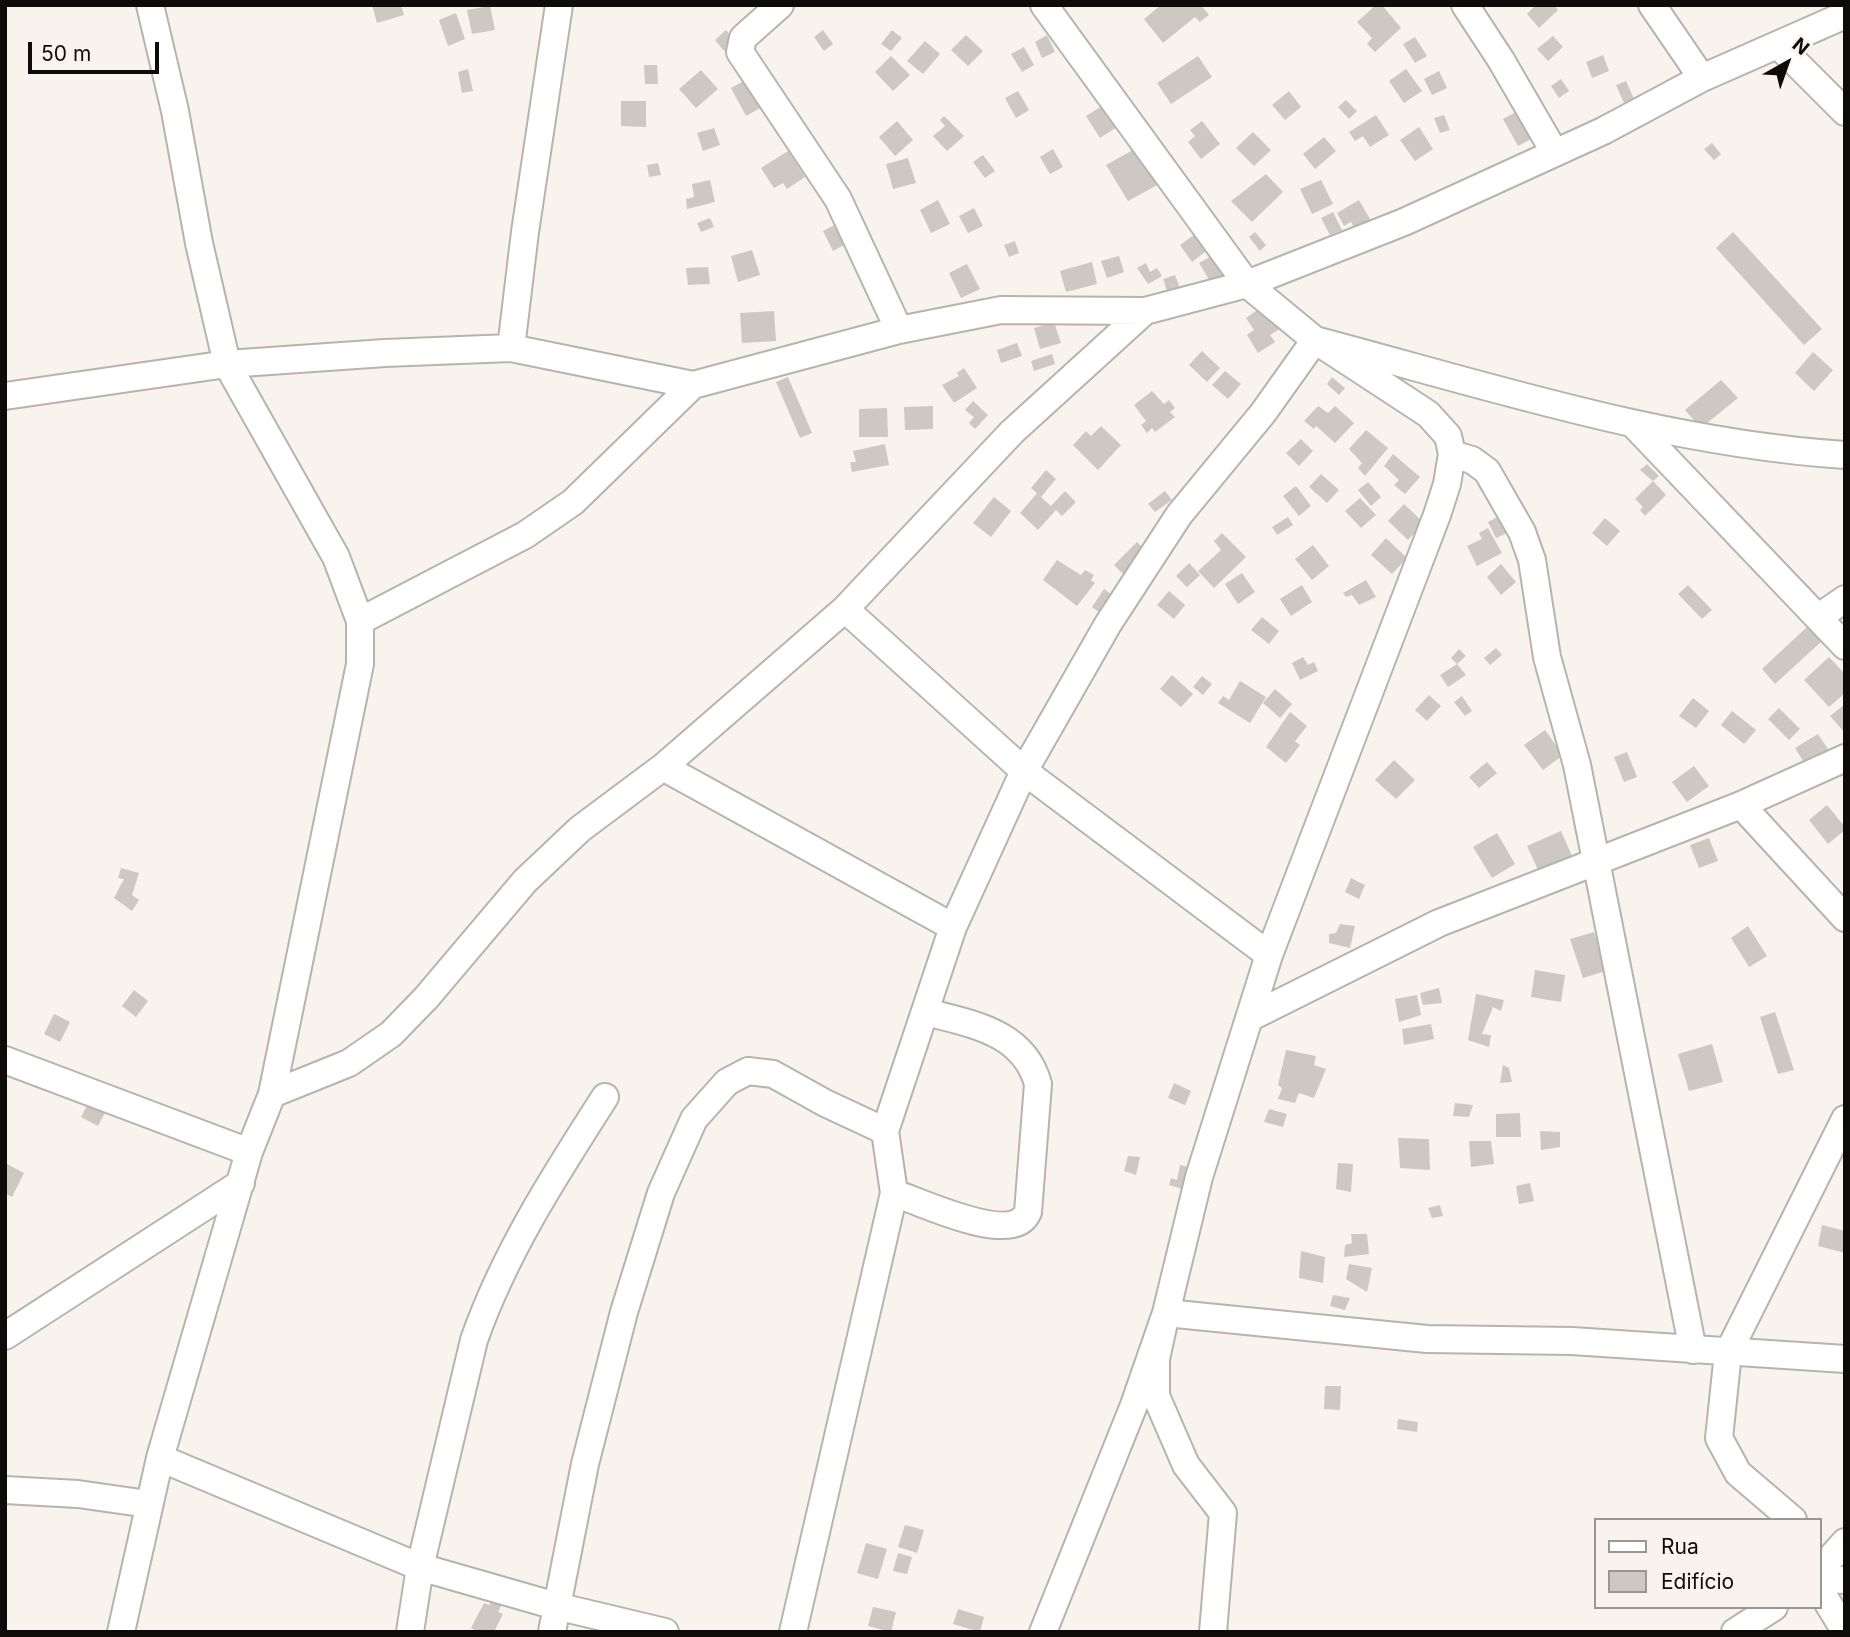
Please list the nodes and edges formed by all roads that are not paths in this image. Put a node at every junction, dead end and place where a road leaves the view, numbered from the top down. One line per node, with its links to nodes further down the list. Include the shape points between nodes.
1 (150, 5): 17 (street)
2 (559, 5): 16 (street)
3 (780, 5): 14 (street, via 743,38 740,52 838,199)
4 (1044, 5): 12 (street)
5 (1465, 5): 11 (street)
6 (1652, 5): 9 (street)
7 (1845, 15): 8 (street)
8 (1780, 46): 9 (street); 10 (street)
9 (1702, 78): 11 (street)
10 (1845, 112)
11 (1555, 153): 12 (street, via 1404,222)
12 (1247, 284): 13 (street); 15 (street)
13 (1145, 310): 14 (street, via 1001,310); 24 (street, via 1012,432)
14 (899, 330): 18 (street)
15 (1315, 340): 20 (street); 21 (street, via 1428,414 1448,436); 30 (street, via 1263,413 1179,515 1108,625)
16 (511, 348): 17 (street); 18 (street)
17 (228, 364): 19 (street); 26 (street, via 336,557)
18 (693, 385): 26 (street, via 573,502 525,535)
19 (5, 396)
20 (1635, 426): 22 (street); 25 (street)
21 (1452, 454): 32 (street, via 1487,471 1526,541 1547,656 1577,765); 35 (street, via 1437,515)
22 (1845, 455)
23 (1845, 599): 25 (street)
24 (845, 609): 29 (street); 30 (street)
25 (1819, 617): 27 (street)
26 (360, 621): 39 (street, via 360,664)
27 (1845, 646)
28 (1845, 758): 31 (street)
29 (663, 767): 34 (street); 39 (street, via 580,830 525,881 391,1034 349,1063)
30 (1024, 771): 34 (street); 35 (street)
31 (1741, 805): 32 (street); 33 (street)
32 (1596, 859): 37 (street, via 1439,923); 48 (street)
33 (1845, 918)
34 (953, 927): 36 (street)
35 (1269, 955): 37 (street)
36 (926, 1012): 42 (street); 45 (street, via 986,1028 1008,1040 1034,1067 1038,1084 1028,1212 1012,1227 987,1225)
37 (1250, 1018): 46 (street, via 1199,1177)
38 (5, 1060): 43 (street)
39 (272, 1094): 43 (street)
40 (605, 1097): 56 (street, via 506,1260 486,1307 474,1340)
41 (1845, 1119): 49 (street)
42 (885, 1131): 45 (street); 62 (street, via 773,1074 748,1071 727,1082 694,1119 661,1194 624,1312 585,1464)
43 (249, 1152): 44 (street)
44 (241, 1183): 47 (street); 51 (street)
45 (894, 1193): 67 (street)
46 (1166, 1313): 48 (street, via 1427,1339 1572,1341); 68 (street); 69 (street, via 1156,1359 1156,1396 1186,1465 1223,1513)
47 (5, 1336)
48 (1693, 1350): 49 (street)
49 (1728, 1353): 50 (street); 54 (street, via 1719,1438 1738,1473)
50 (1845, 1359)
51 (160, 1458): 53 (street); 56 (street)
52 (5, 1490): 53 (street)
53 (148, 1504): 64 (street)
54 (1791, 1518)
55 (1845, 1542): 57 (street)
56 (420, 1567): 62 (street); 65 (street)
57 (1822, 1568)
58 (1822, 1579): 59 (street)
59 (1845, 1580)
60 (1822, 1593): 63 (street)
61 (1771, 1609): 70 (street)
62 (554, 1619): 66 (street)
63 (1845, 1631)
64 (121, 1632)
65 (410, 1632)
66 (665, 1632)
67 (793, 1632)
68 (1044, 1632)
69 (1213, 1632)
70 (1735, 1632)

